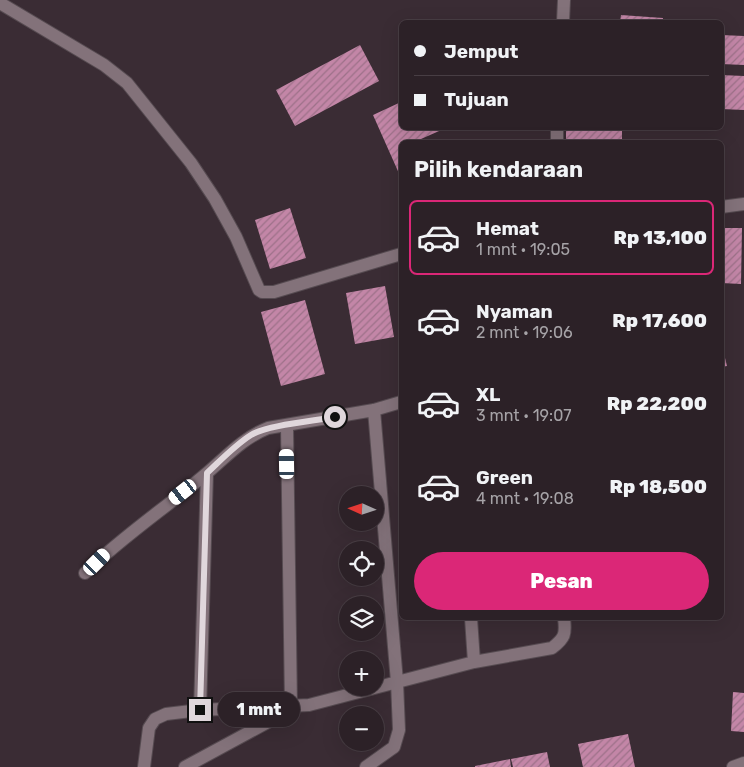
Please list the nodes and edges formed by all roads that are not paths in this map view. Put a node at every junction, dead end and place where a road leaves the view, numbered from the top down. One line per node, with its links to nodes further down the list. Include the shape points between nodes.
1 (564, 0): 3 (street)
2 (0, 3): 6 (street, via 104,65 126,82 191,163 215,199 262,292 274,292)
3 (563, 20)
4 (744, 204): 5 (street)
5 (724, 207)
6 (399, 255)
7 (399, 403): 8 (street)
8 (374, 410): 9 (street); 15 (street)
9 (287, 426): 10 (street, via 252,434); 16 (street)
10 (207, 473): 11 (street, via 108,551); 17 (street)
11 (85, 574)
12 (471, 620): 14 (street)
13 (564, 620): 14 (street, via 566,630 562,640 552,648)
14 (474, 662): 15 (street)
15 (397, 682): 16 (street); 21 (street, via 400,730 394,747)
16 (291, 707): 17 (street); 20 (street)
17 (200, 710): 19 (street, via 166,714 155,719 149,728)
18 (744, 763): 22 (street)
19 (144, 767)
20 (185, 767)
21 (366, 767)
22 (734, 767)

